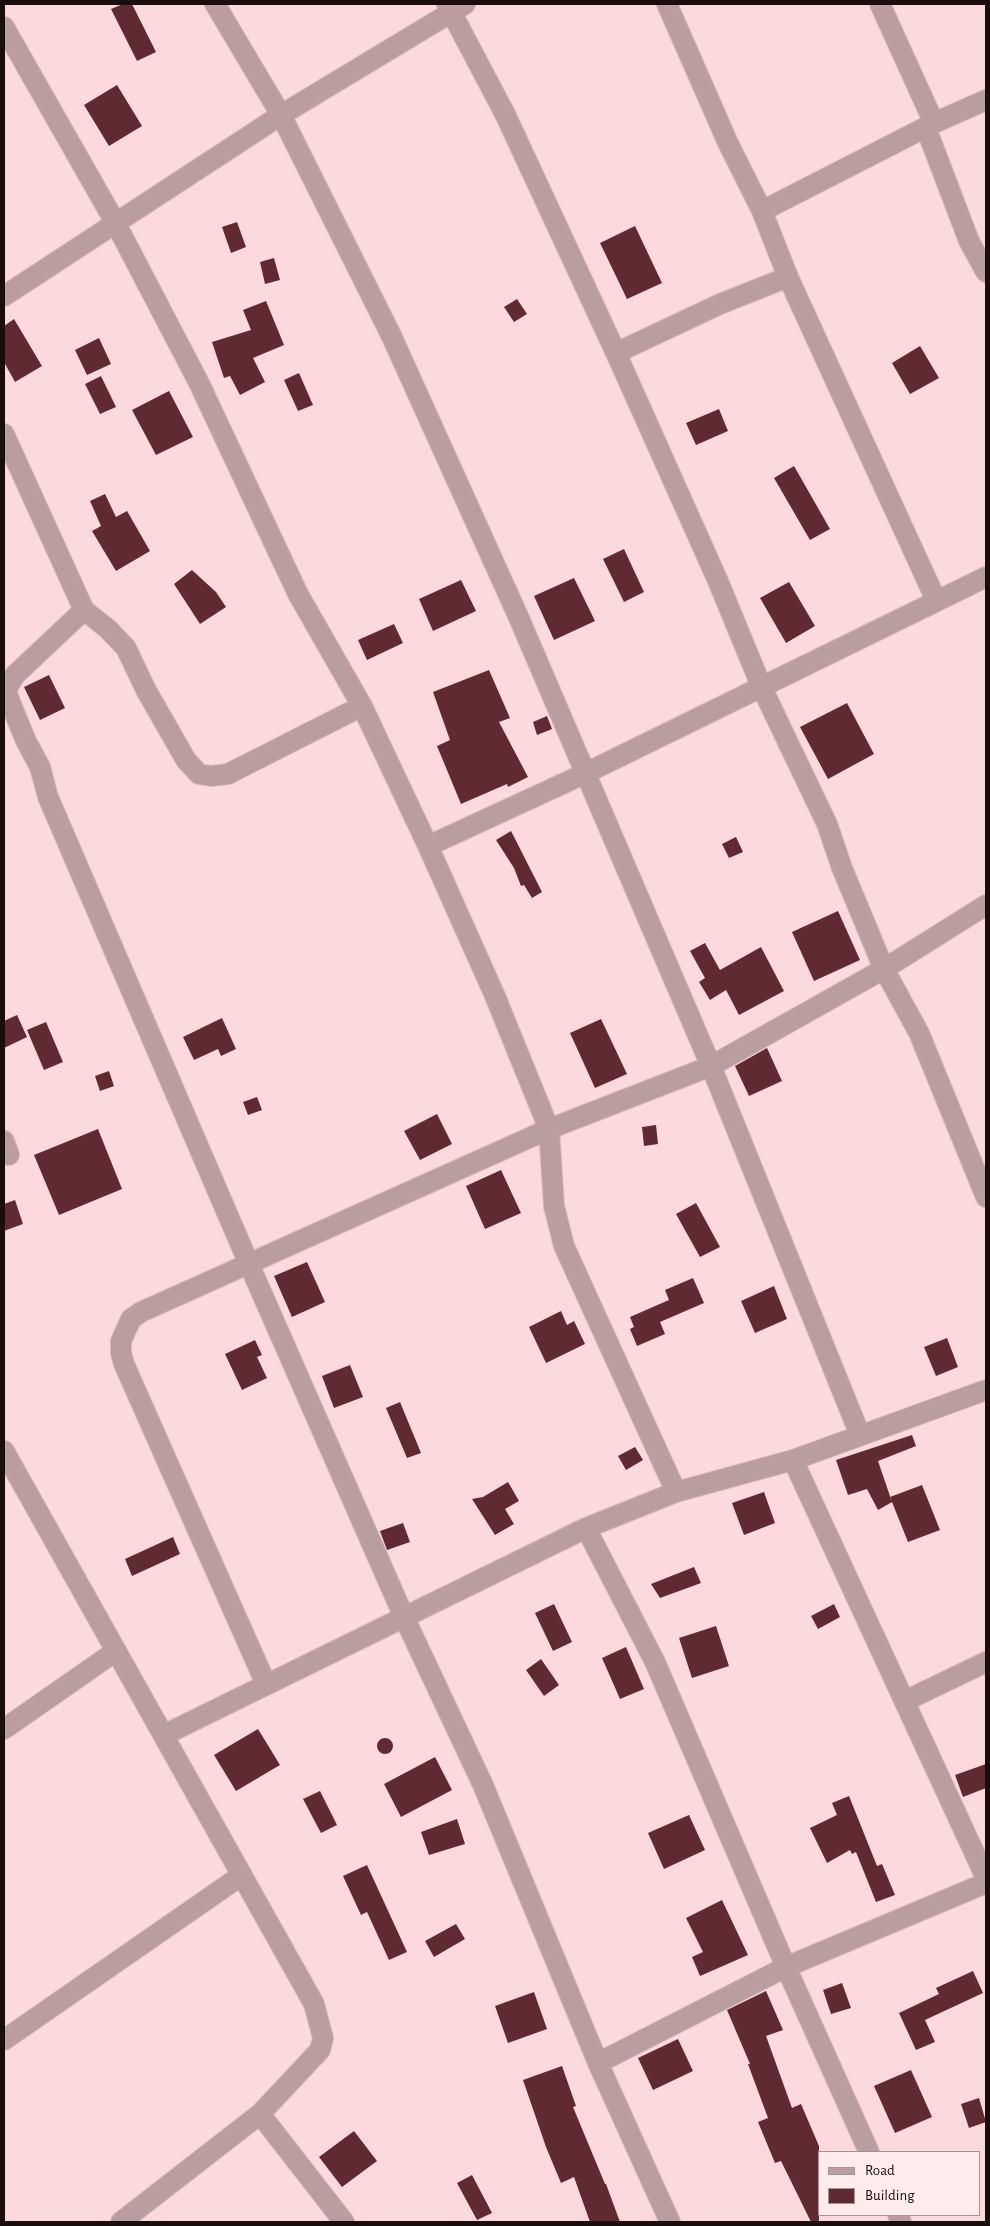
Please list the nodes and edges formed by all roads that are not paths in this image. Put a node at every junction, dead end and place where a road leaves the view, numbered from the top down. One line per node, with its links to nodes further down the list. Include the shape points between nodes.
1 (215, 4): 7 (street)
2 (667, 4): 9 (street, via 728,143)
3 (880, 4): 8 (street)
4 (454, 6): 7 (street); 14 (street)
5 (4, 27): 10 (street)
6 (986, 100): 8 (street)
7 (281, 115): 10 (street); 21 (street, via 391,334)
8 (930, 126): 9 (street); 11 (street, via 969,241)
9 (762, 211): 12 (street)
10 (115, 222): 13 (street); 20 (street, via 200,383 298,594)
11 (986, 272)
12 (788, 277): 14 (street, via 720,304); 17 (street)
13 (4, 296)
14 (616, 353): 19 (street)
15 (4, 434): 18 (street)
16 (986, 577): 17 (street)
17 (936, 600): 19 (street)
18 (84, 610): 20 (street, via 126,648 146,690 182,752 199,774 228,774); 28 (street, via 15,675 7,688 8,697)
19 (762, 688): 21 (street); 24 (street, via 827,824)
20 (362, 706): 22 (street)
21 (586, 773): 22 (street); 25 (street)
22 (428, 846): 26 (street, via 495,996)
23 (986, 905): 24 (street)
24 (884, 970): 25 (street); 27 (street, via 919,1033)
25 (711, 1066): 26 (street); 30 (street)
26 (549, 1129): 28 (street); 33 (street, via 554,1206 564,1246)
27 (986, 1197)
28 (249, 1264): 35 (street); 38 (street, via 141,1312 125,1330 121,1353)
29 (986, 1390): 30 (street)
30 (860, 1435): 32 (street)
31 (4, 1451): 36 (street)
32 (794, 1460): 33 (street); 39 (street)
33 (676, 1492): 34 (street)
34 (586, 1528): 35 (street); 45 (street, via 655,1662)
35 (404, 1617): 38 (street); 47 (street, via 482,1785)
36 (116, 1651): 40 (street); 41 (street)
37 (986, 1662): 39 (street)
38 (266, 1684): 41 (street)
39 (905, 1701): 43 (street)
40 (4, 1729)
41 (164, 1735): 42 (street)
42 (242, 1875): 46 (street); 48 (street, via 314,2004 323,2038 320,2050)
43 (986, 1878)
44 (986, 1882): 45 (street)
45 (786, 1967): 47 (street); 49 (street)
46 (4, 2040)
47 (598, 2063): 52 (street)
48 (260, 2114): 50 (street); 51 (street)
49 (870, 2151)
50 (121, 2222)
51 (344, 2222)
52 (670, 2222)

